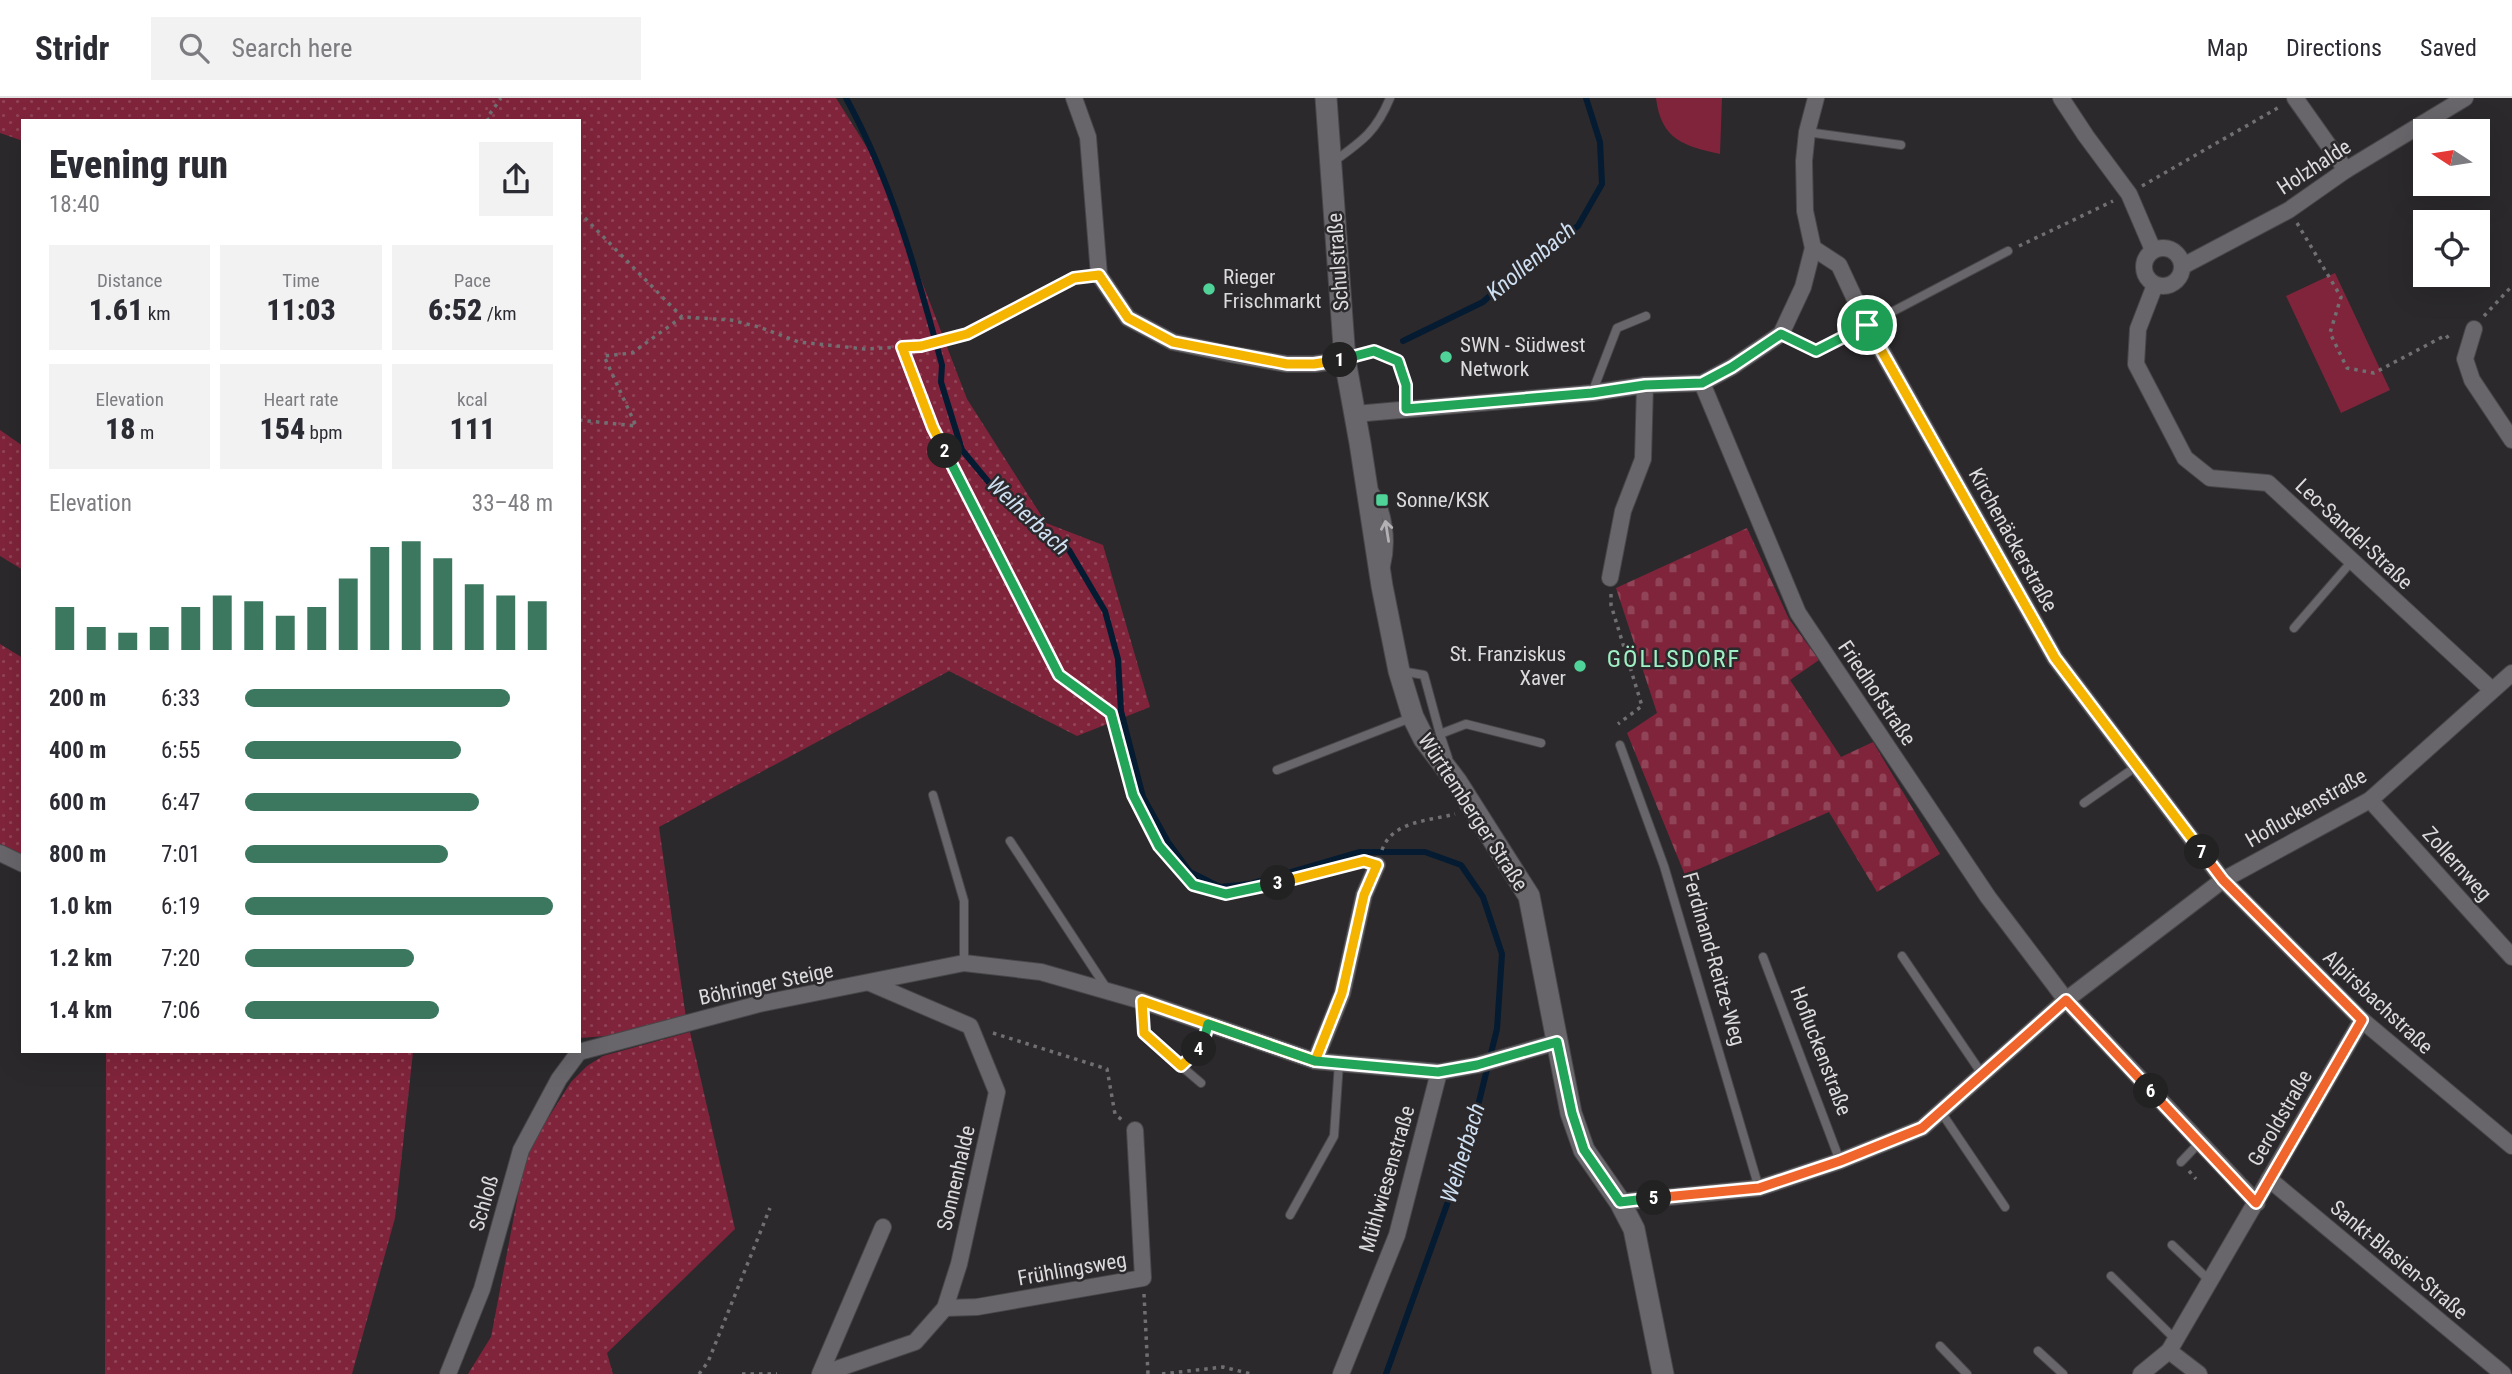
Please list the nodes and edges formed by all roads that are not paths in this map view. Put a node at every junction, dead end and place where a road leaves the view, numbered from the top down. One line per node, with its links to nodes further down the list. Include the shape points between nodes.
1 (1074, 98): 16 (street, via 1088,137)
2 (1326, 98): 10 (street, Schulstraße)
3 (1390, 98): 10 (lane, via 1381,119 1363,140)
4 (1816, 98): 8 (street)
5 (2061, 98): 13 (street, via 2129,194)
6 (2465, 98): 11 (street, Holzhalde)
7 (2289, 101): 11 (street)
8 (1807, 132): 9 (lane); 12 (street, via 1805,211)
9 (1901, 145)
10 (1331, 163): 22 (street, Schulstraße)
11 (2346, 170): 15 (street, Holzhalde, via 2289,209)
12 (1813, 247): 19 (street, Kirchenäckerstraße, via 1839,265); 23 (street, via 1803,287 1781,334)
13 (2153, 250): 15 (street, via 2171,249); 17 (street, via 2144,267 2147,279)
14 (2008, 251): 19 (lane)
15 (2183, 265): 17 (street, via 2175,283)
16 (1099, 275): 21 (lane, via 1074,278); 22 (street, via 1128,318 1173,342 1287,364)
17 (2155, 285): 29 (street, Leo-Sandel-Straße, via 2138,329 2136,364 2185,458 2210,478 2268,483)
18 (1646, 316): 25 (lane, via 1617,328)
19 (1867, 325): 39 (street, Kirchenäckerstraße, via 2055,658)
20 (2474, 328): 28 (street, via 2465,359 2472,380)
21 (967, 334)
22 (1345, 360): 26 (lane, via 1374,351 1398,361 1406,385); 27 (street, Württemberger Straße)
23 (1702, 383): 24 (street); 56 (street, Friedhofstraße, via 1798,613 1988,897)
24 (1645, 385): 25 (street); 30 (street, via 1643,459 1623,511)
25 (1592, 393): 26 (street)
26 (1406, 409): 27 (street)
27 (1355, 414): 32 (street, Württemberger Straße)
28 (2512, 440)
29 (2352, 561): 31 (lane); 34 (street, Leo-Sandel-Straße)
30 (1611, 578)
31 (2294, 628)
32 (1399, 671): 35 (street, Württemberger Straße); 36 (lane, via 1424,675)
33 (2512, 673): 34 (street, Hofluckenstraße)
34 (2492, 690): 43 (street, Hofluckenstraße)
35 (1413, 717): 40 (lane); 41 (street, Württemberger Straße)
36 (1440, 734): 37 (lane, via 1466,724); 41 (lane)
37 (1541, 743)
38 (1620, 745): 76 (lane, Ferdinand-Reitze-Weg, via 1664,866)
39 (2137, 766): 44 (lane); 49 (street, Kirchenäckerstraße)
40 (1277, 770)
41 (1456, 781): 60 (street, Württemberger Straße, via 1529,896)
42 (933, 796): 53 (lane, via 964,901)
43 (2370, 800): 49 (street, Hofluckenstraße); 52 (street, Zollernweg)
44 (2084, 803)
45 (1010, 841): 55 (lane)
46 (0, 853): 47 (street)
47 (21, 863)
48 (1377, 865): 63 (street, via 1364,895 1342,993)
49 (2223, 880): 56 (street, Hofluckenstraße); 58 (street, Alpirsbachstraße)
50 (1902, 956): 67 (lane)
51 (1763, 957): 73 (lane, Hofluckenstraße)
52 (2512, 957)
53 (964, 963): 54 (street, Böhringer Steige); 55 (street, Böhringer Steige, via 1041,972)
54 (870, 983): 61 (street, Böhringer Steige, via 759,1004); 85 (street, Sonnenhalde, via 970,1027 997,1092)
55 (1109, 991): 57 (street, Böhringer Steige)
56 (2066, 1000): 67 (street, Hofluckenstraße); 71 (street)
57 (1142, 1001): 59 (street, Böhringer Steige); 65 (lane, via 1144,1033)
58 (2362, 1020): 72 (street, Alpirsbachstraße); 75 (street, Geroldstraße)
59 (1208, 1024): 63 (street, Böhringer Steige); 65 (lane, via 1203,1045)
60 (1557, 1042): 66 (street, Böhringer Steige); 77 (street, Württemberger Straße, via 1584,1150)
61 (581, 1051)
62 (578, 1053): 89 (street, Schloß, via 521,1150 482,1289)
63 (1315, 1061): 64 (street, Böhringer Steige)
64 (1339, 1063): 66 (street, Böhringer Steige); 80 (lane, via 1334,1136)
65 (1181, 1066): 68 (lane)
66 (1438, 1072): 91 (street, Mühlwiesenstraße, via 1397,1236)
67 (1982, 1074): 69 (street, Hofluckenstraße)
68 (1201, 1083)
69 (1941, 1112): 73 (street, Hofluckenstraße, via 1922,1128); 79 (lane)
70 (1135, 1130): 85 (street, Frühlingsweg, via 1143,1278 977,1307)
71 (2200, 1142): 74 (lane); 78 (street)
72 (2512, 1146)
73 (1840, 1161): 76 (street, Hofluckenstraße)
74 (2181, 1162)
75 (2269, 1179): 78 (street, Geroldstraße); 97 (street, Sankt-Blasien-Straße)
76 (1759, 1188): 77 (street, Hofluckenstraße)
77 (1620, 1202): 92 (street, Württemberger Straße, via 1634,1229)
78 (2256, 1203): 84 (street, Geroldstraße)
79 (2005, 1207)
80 (1290, 1215)
81 (883, 1227): 90 (street, Sonnenhalde)
82 (2172, 1245): 84 (lane)
83 (2111, 1276): 86 (lane)
84 (2210, 1281): 86 (street, Geroldstraße)
85 (945, 1308): 90 (street, Sonnenhalde, via 915,1342)
86 (2173, 1345): 95 (street, Geroldstraße); 96 (street)
87 (1940, 1346): 93 (lane)
88 (2038, 1351): 94 (lane)
89 (448, 1374)
90 (821, 1374)
91 (1341, 1374)
92 (1663, 1374)
93 (1967, 1374)
94 (2063, 1374)
95 (2141, 1374)
96 (2199, 1374)
97 (2503, 1374)

